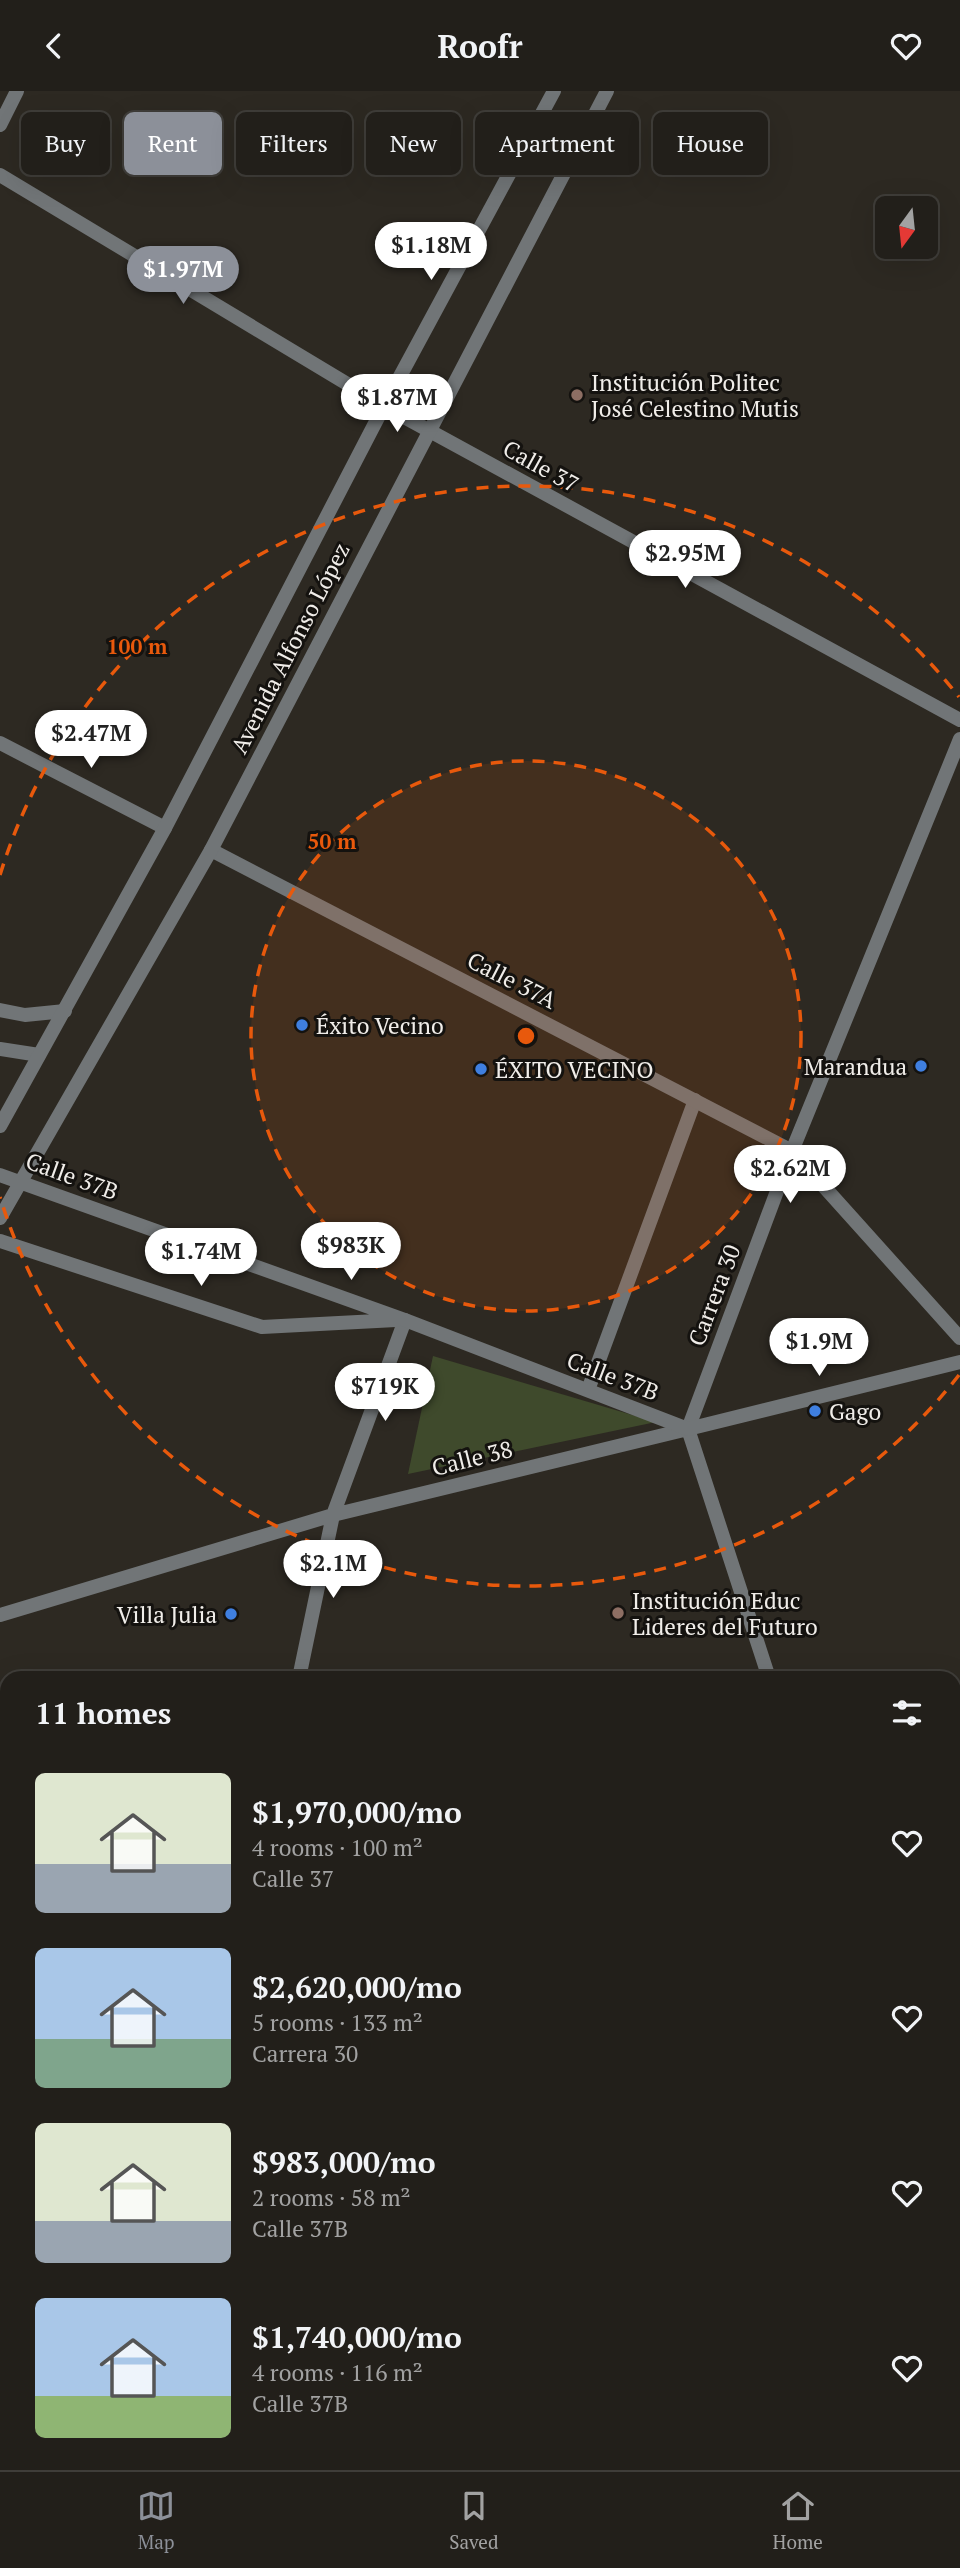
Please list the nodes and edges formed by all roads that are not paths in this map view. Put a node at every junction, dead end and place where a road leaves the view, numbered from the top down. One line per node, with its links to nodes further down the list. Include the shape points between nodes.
1 (17, 91): 4 (street)
2 (554, 91): 6 (street, Avenida Alfonso López)
3 (607, 91): 7 (street, Avenida Alfonso López)
4 (0, 125)
5 (0, 176): 6 (street, Calle 37)
6 (384, 406): 7 (street, Calle 37); 11 (street, Avenida Alfonso López)
7 (428, 430): 8 (street, Calle 37); 12 (street, Avenida Alfonso López)
8 (960, 720)
9 (960, 739): 19 (street, Carrera 30)
10 (0, 743): 11 (street)
11 (165, 828): 14 (street, Avenida Alfonso López)
12 (211, 850): 17 (street, Calle 37A); 21 (street, Avenida Alfonso López)
13 (0, 1010): 14 (street, via 25,1015)
14 (65, 1011): 16 (street, Avenida Alfonso López)
15 (0, 1049): 16 (street)
16 (40, 1055): 18 (street, Avenida Alfonso López)
17 (695, 1100): 19 (street, Calle 37A); 27 (street)
18 (0, 1126)
19 (792, 1151): 25 (street); 28 (street, Carrera 30)
20 (0, 1175): 21 (street, Calle 37B)
21 (19, 1182): 22 (street, Avenida Alfonso López); 24 (street, Calle 37B)
22 (0, 1218)
23 (0, 1241): 24 (street, Calle 37B, via 262,1327)
24 (405, 1320): 27 (street, Calle 37B); 29 (street)
25 (960, 1338)
26 (960, 1362): 28 (street, Calle 38)
27 (588, 1390): 28 (street, Calle 37B)
28 (688, 1429): 29 (street, Calle 38); 32 (street)
29 (333, 1515): 30 (street, Calle 38); 31 (street)
30 (0, 1615)
31 (300, 1671)
32 (767, 1671)

